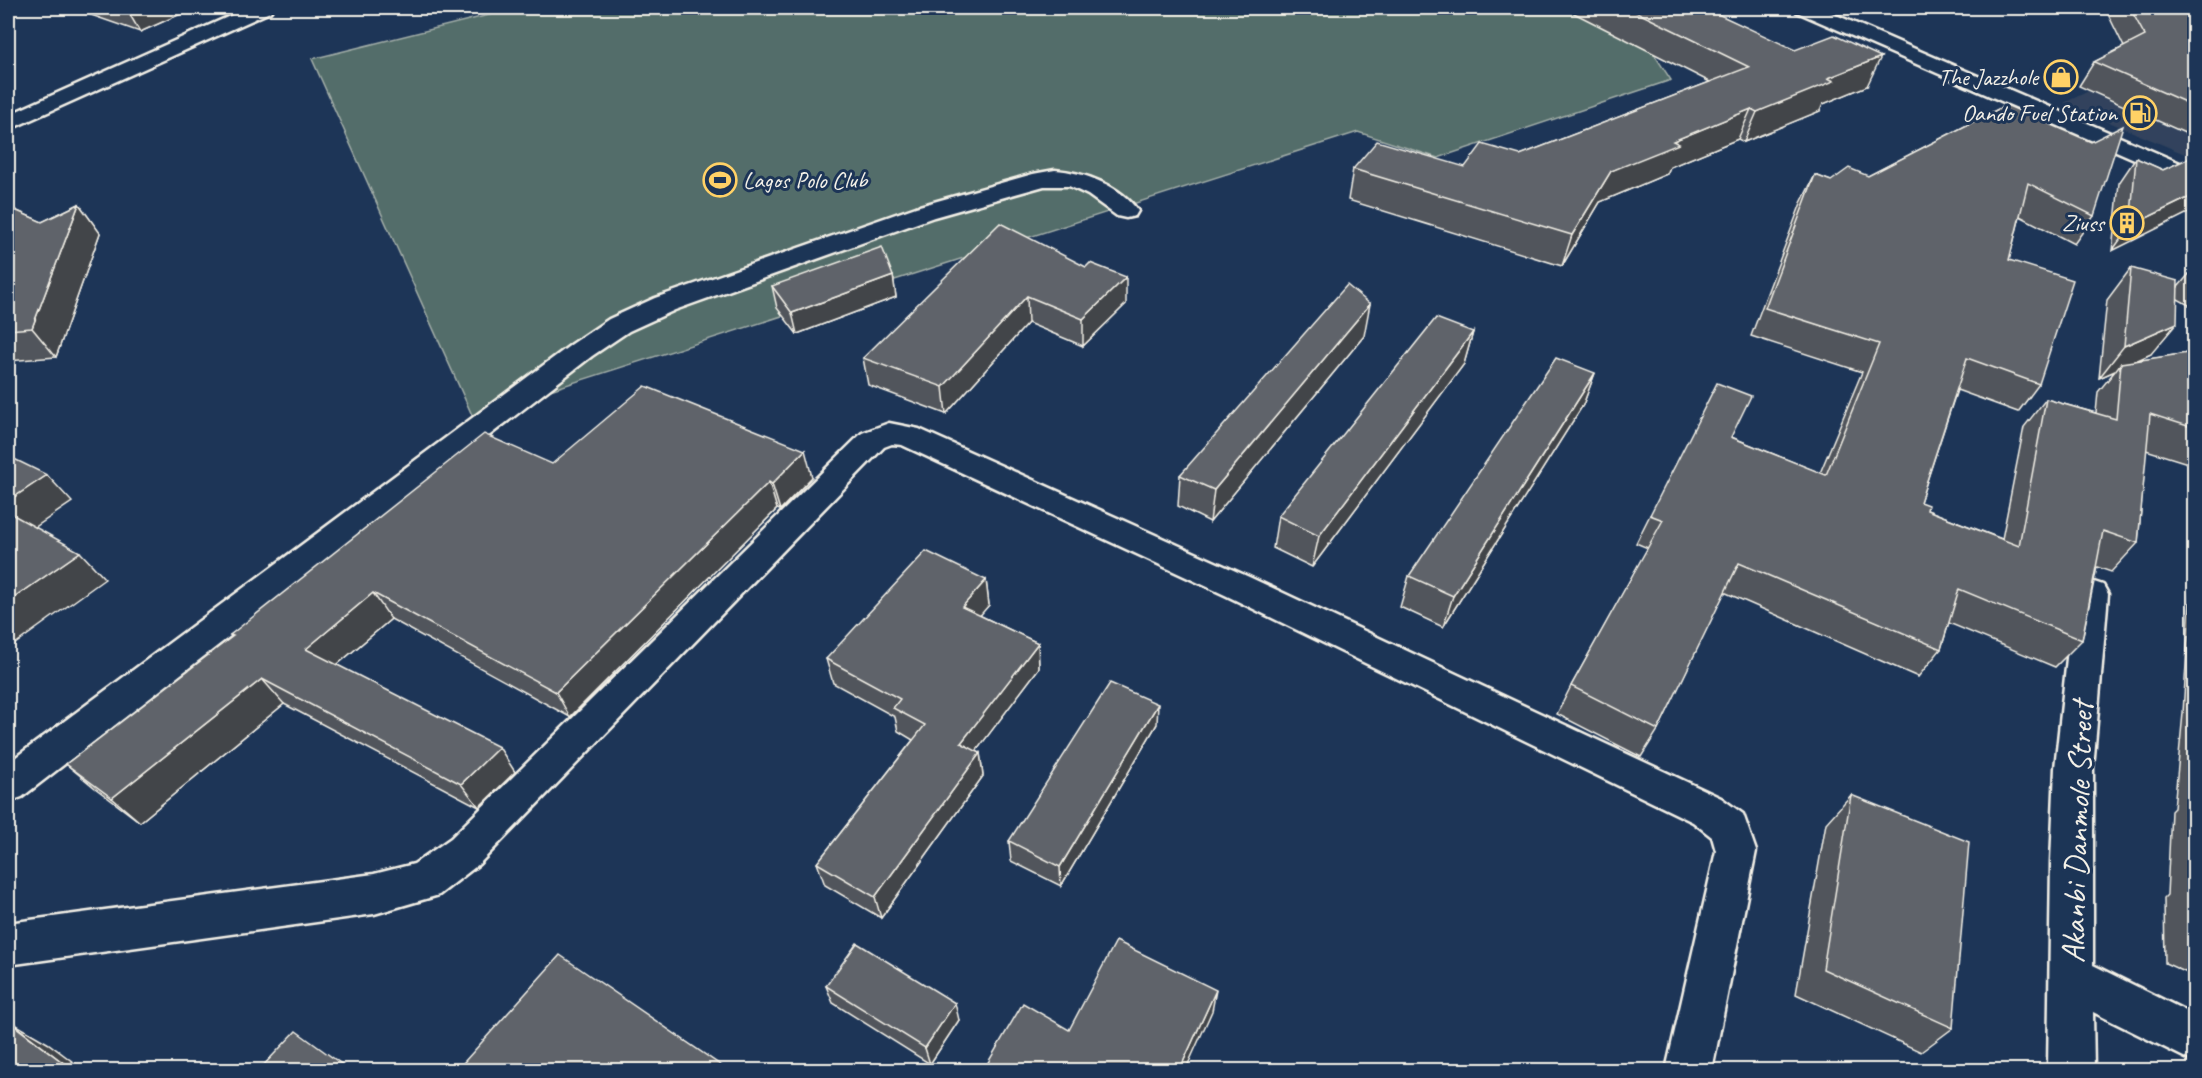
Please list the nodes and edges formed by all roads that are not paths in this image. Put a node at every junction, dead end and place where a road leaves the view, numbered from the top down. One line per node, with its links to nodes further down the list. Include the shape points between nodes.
1 (263, 8): 4 (street)
2 (1803, 8): 6 (street)
3 (1835, 8): 5 (street)
4 (8, 123)
5 (2194, 163)
6 (2194, 178)
7 (1126, 211): 9 (street, via 1074,178 1042,179 925,212 665,304 619,325)
8 (2091, 594): 11 (street, Akanbi Danmole Street, via 2074,768)
9 (8, 785)
10 (8, 944): 13 (street, via 374,894 424,881 465,851 873,440 889,433 908,436 1237,586 1707,810 1729,827 1736,851)
11 (2072, 978): 12 (street); 14 (street, Akanbi Danmole Street)
12 (2194, 1039)
13 (1689, 1071)
14 (2071, 1071)

